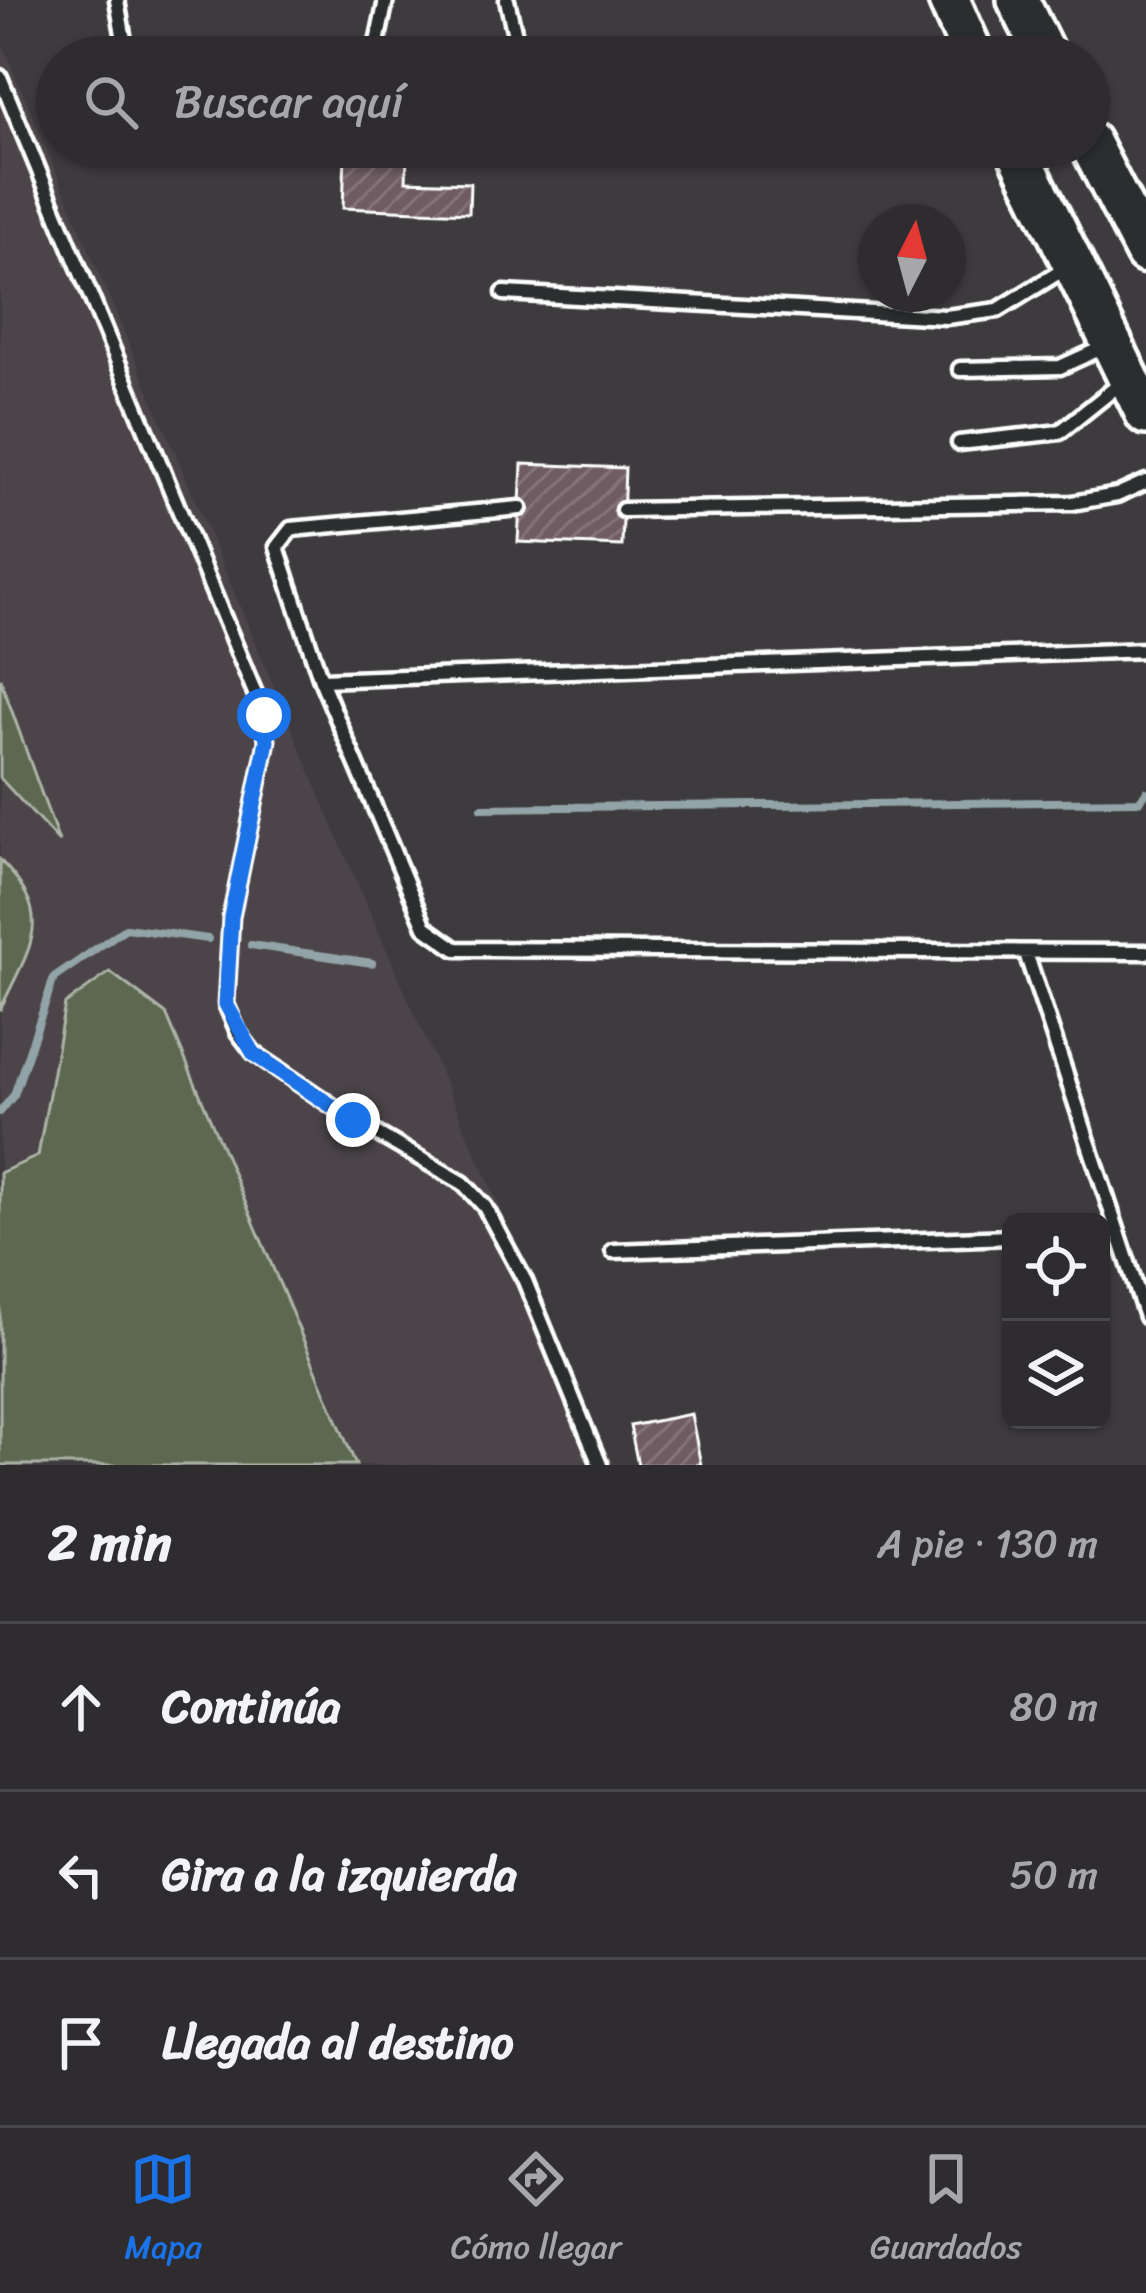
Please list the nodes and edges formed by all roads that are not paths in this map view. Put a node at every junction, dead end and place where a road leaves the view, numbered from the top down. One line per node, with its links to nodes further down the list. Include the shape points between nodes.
1 (117, 0): 6 (lane)
2 (386, 0): 7 (lane)
3 (507, 0): 8 (lane)
4 (949, 0): 9 (highway)
5 (1018, 0): 10 (highway)
6 (123, 36)
7 (378, 36)
8 (515, 36)
9 (965, 36)
10 (1036, 36)
11 (0, 77): 12 (lane)
12 (36, 164)
13 (38, 168): 35 (lane, via 264,715 267,741 231,917 226,1004 254,1054 463,1183 485,1207 525,1281)
14 (1026, 168): 17 (highway)
15 (1103, 168): 16 (highway)
16 (1144, 247)
17 (1073, 263): 18 (lane, via 998,310 946,317); 19 (highway)
18 (504, 292)
19 (1120, 360): 20 (lane); 21 (highway); 22 (lane, via 1060,432)
20 (960, 369)
21 (1146, 414)
22 (959, 443)
23 (1146, 482): 25 (lane, via 1072,502)
24 (520, 508): 27 (lane, via 291,529 277,547 281,570)
25 (623, 510)
26 (1146, 650): 27 (lane)
27 (321, 680): 29 (lane, via 425,927 456,949)
28 (1146, 952): 29 (lane)
29 (1026, 953): 31 (lane)
30 (1110, 1233): 31 (lane)
31 (1116, 1233): 34 (lane)
32 (1002, 1237): 33 (lane)
33 (613, 1251)
34 (1146, 1317)
35 (600, 1465)

